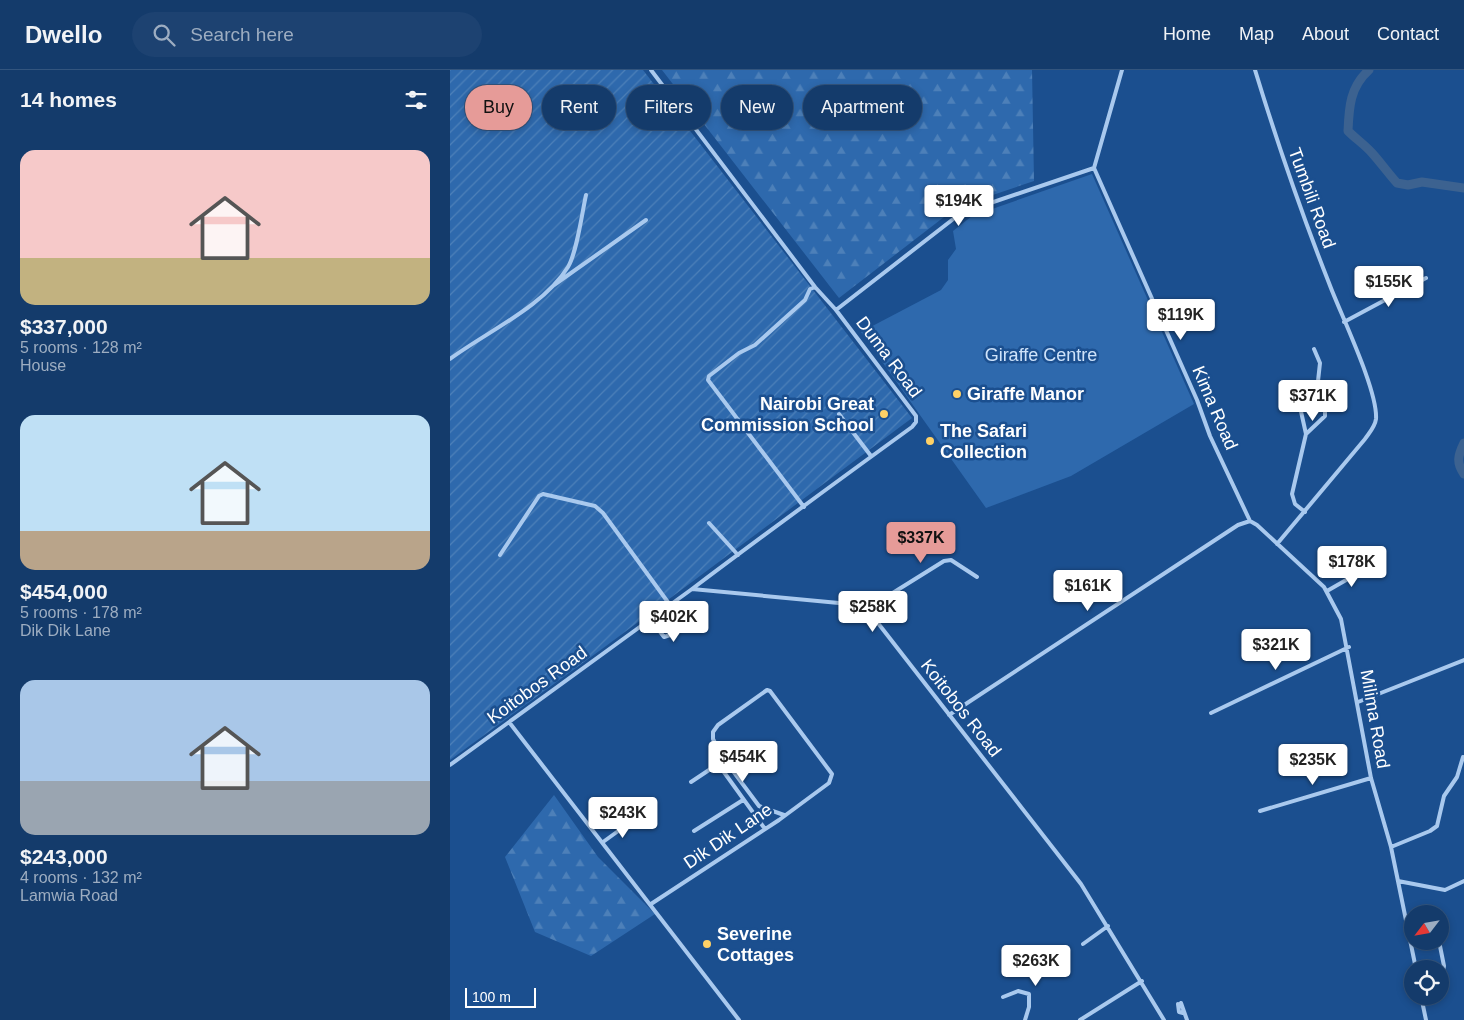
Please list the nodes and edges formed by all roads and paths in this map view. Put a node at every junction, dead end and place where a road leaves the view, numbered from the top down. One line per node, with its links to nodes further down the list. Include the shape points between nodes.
1 (651, 70): 8 (street, Duma Road)
2 (1121, 70): 4 (street)
3 (1254, 70): 11 (street, Tumbili Road, via 1285,166)
4 (1094, 168): 10 (street, via 960,213); 21 (street, Kima Road)
5 (586, 195): 9 (street, via 570,262)
6 (646, 220): 9 (street)
7 (1426, 278): 11 (street)
8 (816, 287): 10 (street, Duma Road); 19 (street, via 810,289 805,300 755,345 739,353 708,380)
9 (547, 291): 13 (street, via 524,311)
10 (836, 310): 16 (street, Duma Road, via 916,416)
11 (1344, 322): 20 (street, Tumbili Road, via 1362,364 1376,419 1365,439)
12 (1314, 349): 14 (street, via 1320,364)
13 (450, 359)
14 (1317, 390): 17 (street, via 1300,407); 17 (street, via 1325,400 1325,416)
15 (839, 414): 18 (street)
16 (916, 422): 18 (street, Koitobos Road)
17 (1306, 434): 20 (street, via 1292,494 1296,504)
18 (872, 456): 19 (street, Koitobos Road)
19 (804, 507): 25 (street, Koitobos Road)
20 (1305, 512): 23 (street)
21 (1250, 521): 23 (street, Milima Road); 38 (street, via 1238,525)
22 (709, 523): 25 (street)
23 (1277, 544): 29 (street, Milima Road)
24 (500, 555): 30 (street, via 539,496 547,494 595,506)
25 (738, 555): 28 (street, Koitobos Road)
26 (1367, 568): 29 (street)
27 (977, 577): 32 (street, via 950,560 944,560)
28 (692, 589): 30 (street, Koitobos Road); 32 (street, via 853,603)
29 (1327, 591): 34 (street, Milima Road, via 1341,619)
30 (670, 605): 33 (street, Koitobos Road)
31 (691, 607): 33 (street, via 677,616 678,629 672,634 664,636)
32 (867, 610): 38 (street, Koitobos Road)
33 (651, 620): 39 (street, Koitobos Road)
34 (1348, 647): 36 (street, Milima Road); 37 (street)
35 (1464, 660): 36 (street)
36 (1358, 702): 42 (street, Milima Road)
37 (1211, 713)
38 (949, 716): 55 (street, Koitobos Road, via 1081,884)
39 (509, 722): 41 (street, Koitobos Road); 50 (street)
40 (1463, 756): 51 (street, via 1457,778 1444,796 1437,826)
41 (450, 765)
42 (1371, 778): 45 (street); 51 (street, Milima Road)
43 (691, 782): 44 (street, via 712,768 721,768)
44 (743, 800): 48 (street); 49 (street)
45 (1260, 811)
46 (784, 815): 46 (street, Dik Dik Lane, via 830,783 832,774 770,691 766,690 718,725 713,739 758,806); 48 (street, Dik Dik Lane)
47 (632, 821): 50 (street)
48 (765, 829): 54 (street, Dik Dik Lane)
49 (694, 832)
50 (603, 842): 54 (street)
51 (1391, 847): 52 (street, Milima Road)
52 (1398, 881): 53 (street, via 1445,890); 57 (street, Milima Road)
53 (1464, 881)
54 (651, 904): 62 (street)
55 (1108, 926): 56 (street); 58 (street, Koitobos Road)
56 (1083, 944)
57 (1414, 960)
58 (1142, 981): 64 (street); 65 (street, Koitobos Road)
59 (1003, 998): 63 (street, via 1018,991 1029,994)
60 (1180, 1003): 66 (street, via 1179,1012)
61 (1423, 1005): 67 (street)
62 (739, 1020)
63 (1025, 1020)
64 (1080, 1020)
65 (1164, 1020)
66 (1187, 1020)
67 (1426, 1020)

